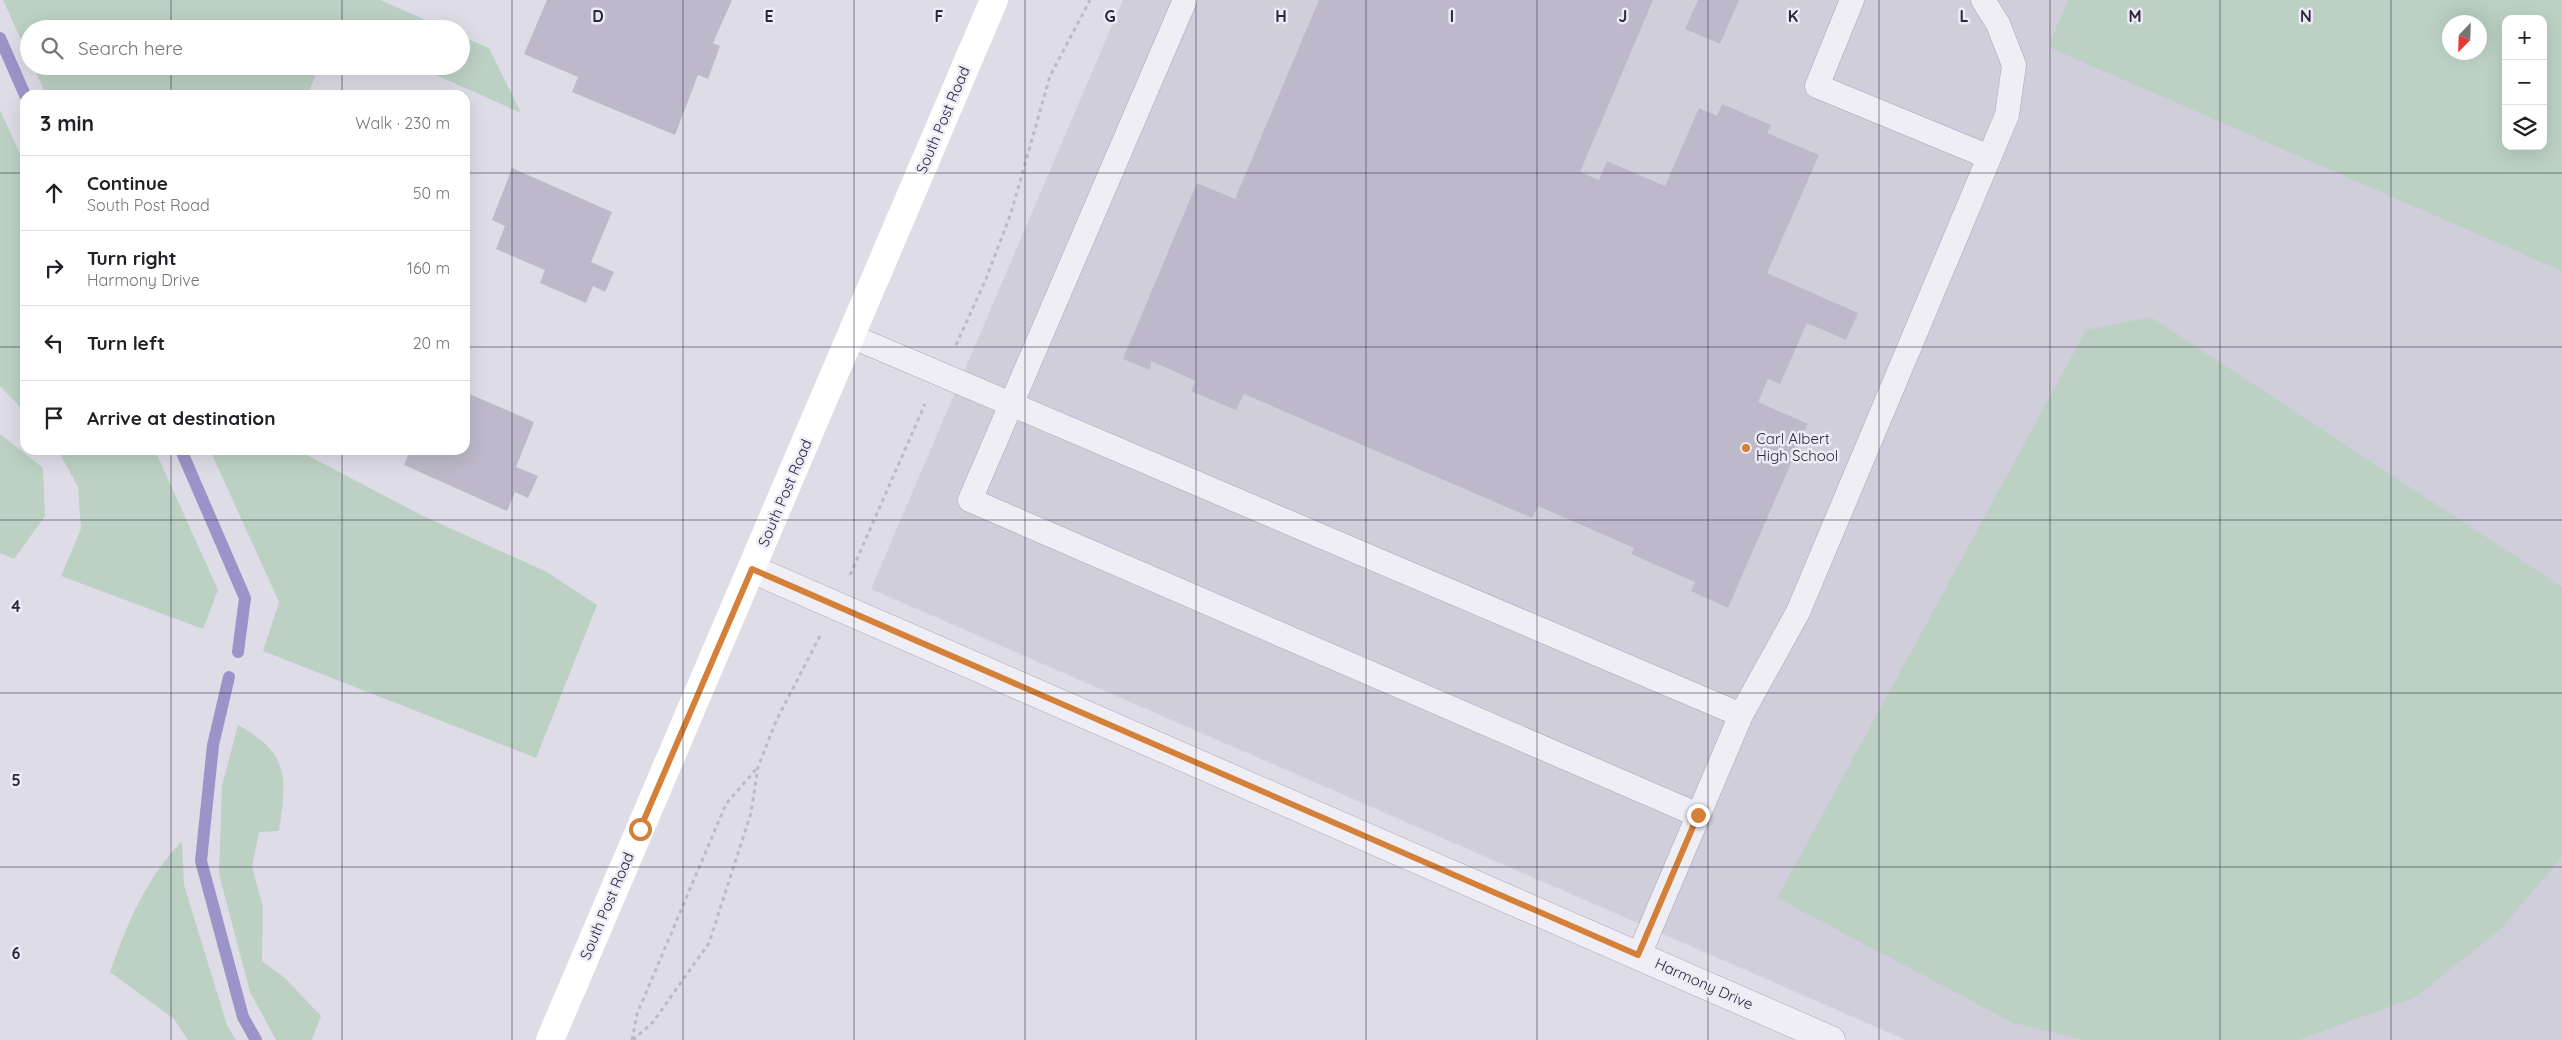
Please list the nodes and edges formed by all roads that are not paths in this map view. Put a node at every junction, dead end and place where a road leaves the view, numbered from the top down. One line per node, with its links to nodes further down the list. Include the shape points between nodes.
1 (994, 0): 6 (main road, South Post Road)
2 (1185, 0): 7 (lane)
3 (1852, 0): 5 (lane, via 1818,86)
4 (1983, 0): 5 (lane, via 1998,24 2014,64 2007,115)
5 (1989, 157): 9 (lane, via 1798,612)
6 (851, 336): 7 (lane); 8 (main road, South Post Road)
7 (1011, 403): 9 (lane); 10 (lane, via 970,500)
8 (752, 569): 11 (street, Harmony Drive); 12 (main road, South Post Road)
9 (1741, 715): 10 (lane)
10 (1698, 815): 11 (lane)
11 (1638, 955): 13 (street, Harmony Drive)
12 (550, 1040)
13 (1831, 1040)

